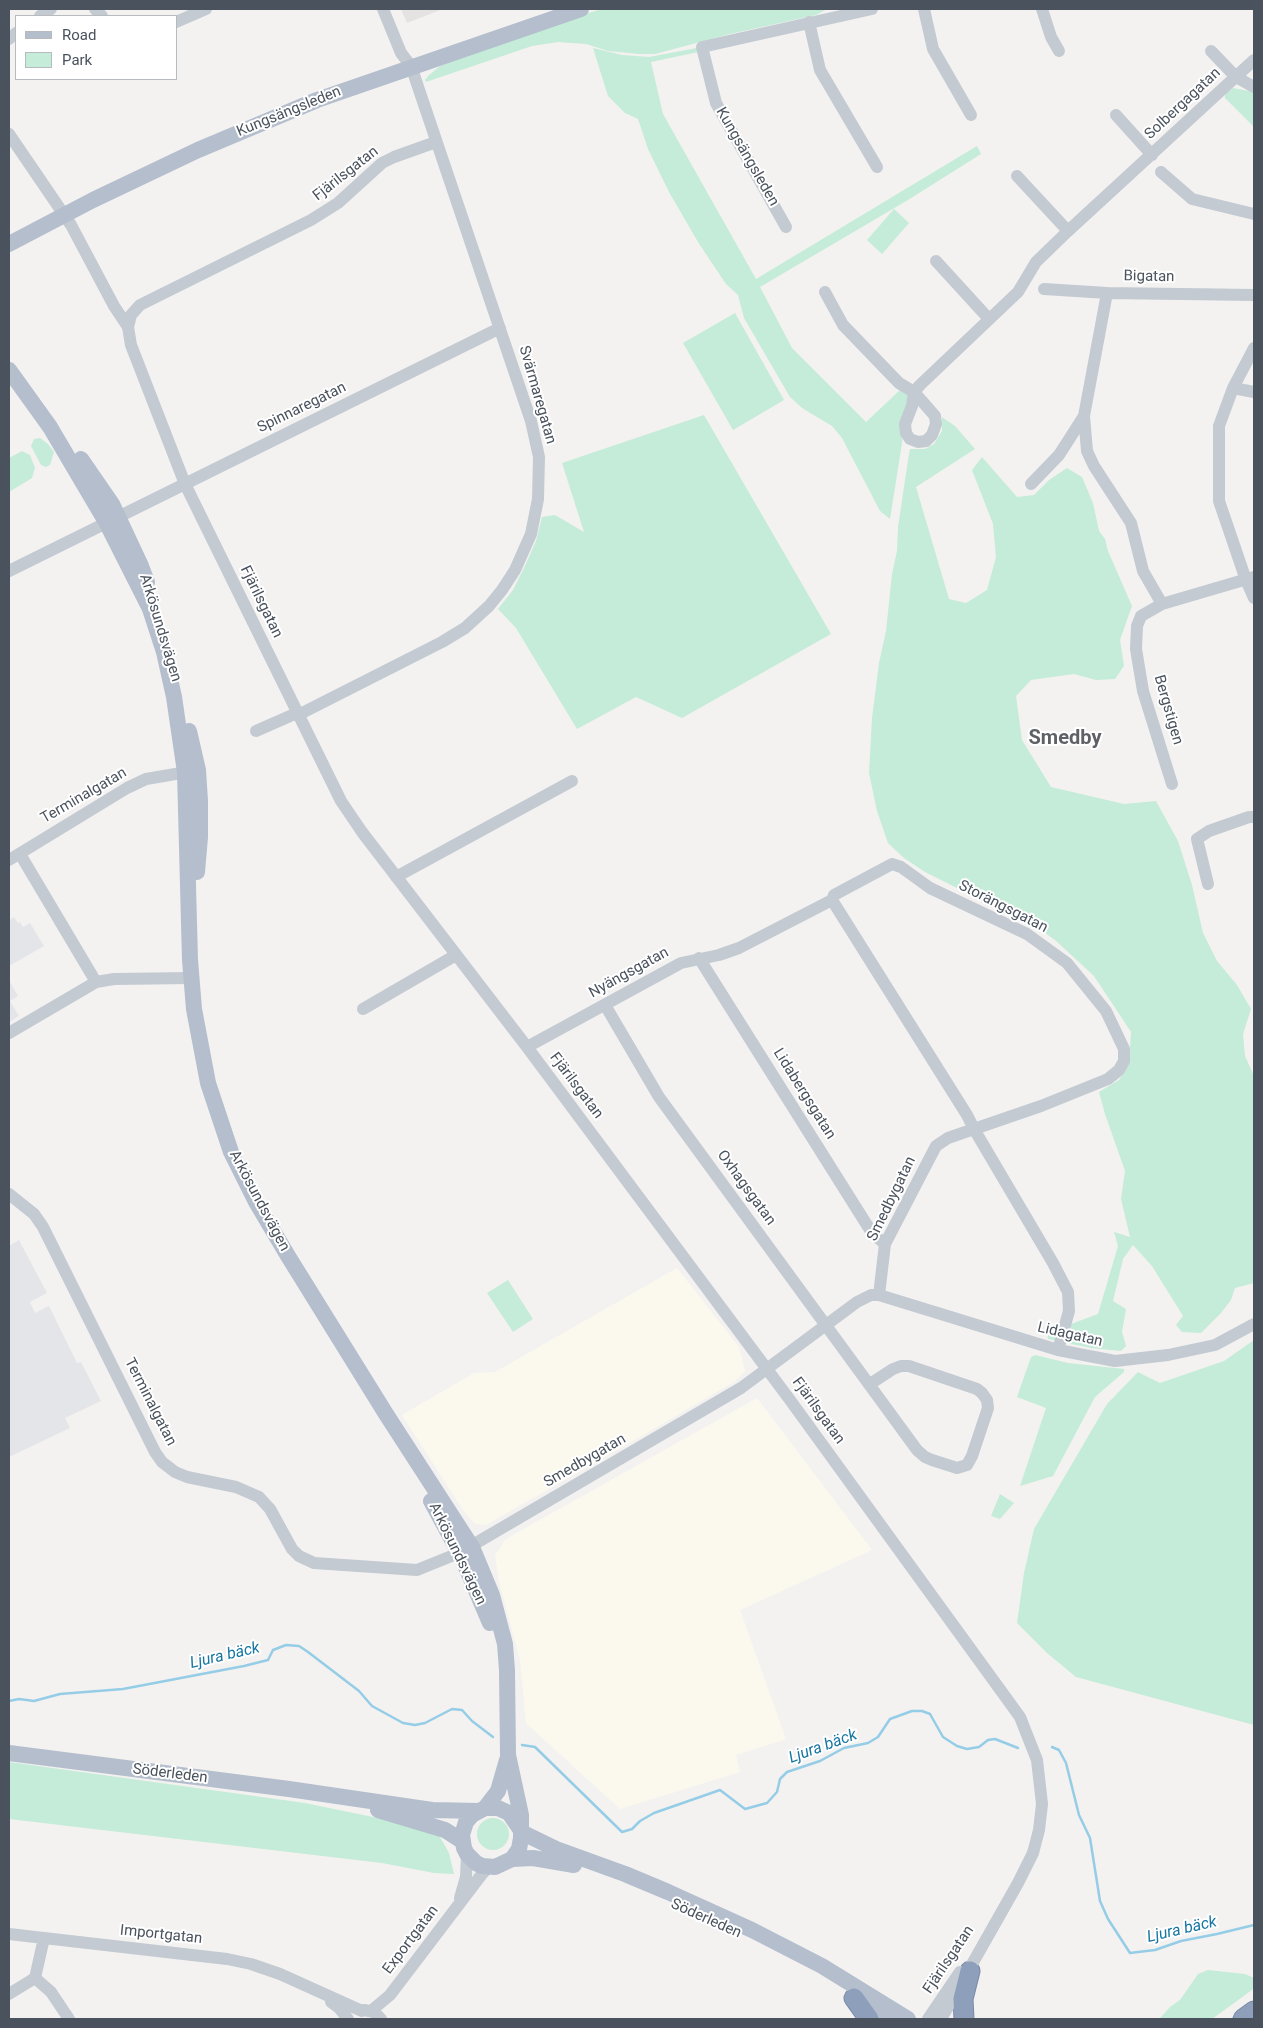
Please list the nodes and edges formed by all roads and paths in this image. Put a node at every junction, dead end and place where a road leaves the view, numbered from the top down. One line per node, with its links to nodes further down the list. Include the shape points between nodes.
1 (206, 9): 8 (street)
2 (383, 9): 13 (street, Svärmaregatan, via 401,53)
3 (581, 9): 13 (main road, Kungsängsleden)
4 (872, 9): 7 (street, Kungsängsleden)
5 (924, 9): 16 (street, via 933,49)
6 (1042, 9): 10 (street, via 1051,37)
7 (840, 12): 9 (street, Kungsängsleden)
8 (178, 21)
9 (809, 22): 21 (street, via 820,70); 26 (street, Kungsängsleden, via 702,47 716,103)
10 (1060, 51)
11 (1211, 51): 14 (street, Solbergagatan)
12 (1254, 60): 14 (street, Solbergagatan)
13 (411, 66): 19 (street, Svärmaregatan); 25 (main road, Kungsängsleden, via 245,130)
14 (1236, 77): 15 (street, Solbergagatan); 20 (street, Solbergagatan)
15 (1254, 87)
16 (971, 115)
17 (1116, 115): 20 (street, Solbergagatan)
18 (9, 134): 25 (street, Fjärilsgatan)
19 (436, 142): 35 (street, Fjärilsgatan, via 382,163 338,203 311,220 140,305 131,316); 36 (street, Svärmaregatan)
20 (1152, 155): 27 (street, Solbergagatan)
21 (877, 167)
22 (1161, 172): 24 (street, via 1192,199)
23 (1017, 176): 27 (street)
24 (1254, 214)
25 (64, 215): 28 (main road, Kungsängsleden); 35 (street, Fjärilsgatan)
26 (786, 227)
27 (1068, 231): 34 (street, Solbergagatan, via 1036,262 1018,292)
28 (9, 244)
29 (936, 261): 34 (street)
30 (1044, 290): 32 (street, Bigatan)
31 (825, 292): 34 (street, Solbergagatan, via 843,325 899,383 914,392)
32 (1107, 293): 33 (street, Bigatan); 42 (street)
33 (1254, 295)
34 (989, 319)
35 (128, 327): 43 (street, Fjärilsgatan, via 131,345)
36 (500, 328): 43 (street, Spinnaregatan); 50 (street, Svärmaregatan, via 531,421 538,457 538,499 531,534 515,570 490,606 465,628)
37 (1254, 348): 40 (street)
38 (9, 359): 45 (main road, Arkösundsvägen, via 88,469)
39 (9, 370): 45 (main road, Arkösundsvägen)
40 (1233, 388): 41 (street); 47 (street, via 1219,426 1219,501)
41 (1254, 392)
42 (1084, 416): 44 (street, via 1059,455); 49 (street, via 1087,451 1131,523 1143,571)
43 (185, 484): 45 (street, Spinnaregatan); 50 (street, Fjärilsgatan)
44 (1031, 484)
45 (112, 519): 46 (street); 52 (main road, Arkösundsvägen, via 142,566 160,623 176,677)
46 (9, 571)
47 (1250, 578): 48 (street); 49 (street, Bergstigen)
48 (1254, 598)
49 (1162, 604): 54 (street, Bergstigen, via 1141,616 1136,649 1143,691)
50 (298, 714): 51 (street, Svärmaregatan); 57 (street, Fjärilsgatan, via 341,801)
51 (256, 731)
52 (191, 771): 56 (street, Terminalgatan, via 146,779 127,788); 62 (main road, Arkösundsvägen, via 200,837 190,934)
53 (572, 781): 57 (street)
54 (1172, 784)
55 (1254, 817): 58 (street, via 1209,831 1197,839)
56 (14, 857): 63 (street, Terminalgatan)
57 (396, 876): 60 (street, Fjärilsgatan)
58 (1208, 884)
59 (832, 900): 61 (street, Nyängsgatan, via 739,948); 68 (street); 68 (street, Storängsgatan, via 834,895 885,867 892,864 901,867 930,888 1027,934 1067,963 1106,1011 1124,1049 1124,1061 1119,1070 1108,1079)
60 (456, 955): 65 (street); 67 (street, Fjärilsgatan)
61 (700, 958): 64 (street, Nyängsgatan, via 681,962); 70 (street, Lidabergsgatan, via 872,1233)
62 (191, 978): 63 (street); 77 (main road, Arkösundsvägen, via 197,1034 206,1074 231,1152 256,1202)
63 (96, 982): 66 (street)
64 (605, 1005): 67 (street, Nyängsgatan); 73 (street, Oxhagsgatan, via 659,1097)
65 (363, 1009)
66 (9, 1033)
67 (527, 1047): 75 (street, Fjärilsgatan)
68 (974, 1129): 70 (street, Smedbygatan, via 936,1146); 74 (street, via 1068,1292 1069,1311)
69 (9, 1194): 77 (street, Terminalgatan, via 34,1214 43,1226 155,1452 168,1468 198,1481 236,1488 259,1497 270,1509 292,1549 314,1563 417,1570)
70 (885, 1244): 71 (street, Smedbygatan)
71 (879, 1295): 73 (street, Smedbygatan, via 863,1298); 74 (street, Lidagatan)
72 (1254, 1324): 74 (street, Lidagatan, via 1215,1344 1140,1359 1115,1362)
73 (827, 1325): 75 (street, Smedbygatan); 76 (street, Oxhagsgatan)
74 (1058, 1350)
75 (767, 1370): 77 (street, Smedbygatan); 87 (street, Fjärilsgatan, via 993,1677 1030,1738 1041,1786 1039,1830 1033,1853)
76 (870, 1384): 76 (street, Oxhagsgatan, via 924,1457 957,1468 967,1464 988,1408 982,1393 909,1366 893,1369)
77 (465, 1550): 79 (main road, Arkösundsvägen, via 488,1615 500,1663 507,1701)
78 (9, 1754): 80 (main road, Söderleden)
79 (508, 1755): 81 (main road, Arkösundsvägen, via 498,1791); 82 (main road, Arkösundsvägen)
80 (330, 1796): 81 (main road, Söderleden, via 432,1810); 83 (main road, Söderleden, via 362,1806 455,1824)
81 (482, 1810): 82 (main road, via 498,1808 509,1813); 83 (main road, via 466,1822)
82 (521, 1825): 84 (main road, via 521,1844); 101 (main road, Söderleden, via 556,1849 625,1874 777,1942)
83 (464, 1841): 85 (main road, via 476,1863); 86 (street, Exportgatan, via 466,1877)
84 (512, 1859): 85 (main road); 94 (main road, Söderleden, via 548,1859 609,1877 756,1942 818,1974)
85 (489, 1867): 86 (street, Exportgatan)
86 (457, 1906): 96 (street, Exportgatan, via 390,1995)
87 (997, 1918): 90 (street, Fjärilsgatan); 102 (street, Fjärilsgatan)
88 (9, 1934): 89 (street, Importgatan)
89 (44, 1938): 91 (street); 92 (street, Importgatan, via 227,1959 251,1964)
90 (970, 1971): 103 (street, Fjärilsgatan); 104 (highway, via 963,1999)
91 (35, 1978): 93 (street); 97 (street, via 51,1992)
92 (306, 1986): 96 (street, Importgatan); 98 (street, Importgatan, via 339,2008)
93 (9, 1994)
94 (854, 1998): 99 (highway); 100 (main road, Söderleden)
95 (1254, 2011): 105 (highway)
96 (370, 2016)
97 (69, 2019)
98 (348, 2019)
99 (869, 2019)
100 (885, 2019)
101 (908, 2019)
102 (928, 2019)
103 (941, 2019)
104 (964, 2019)
105 (1243, 2019)

